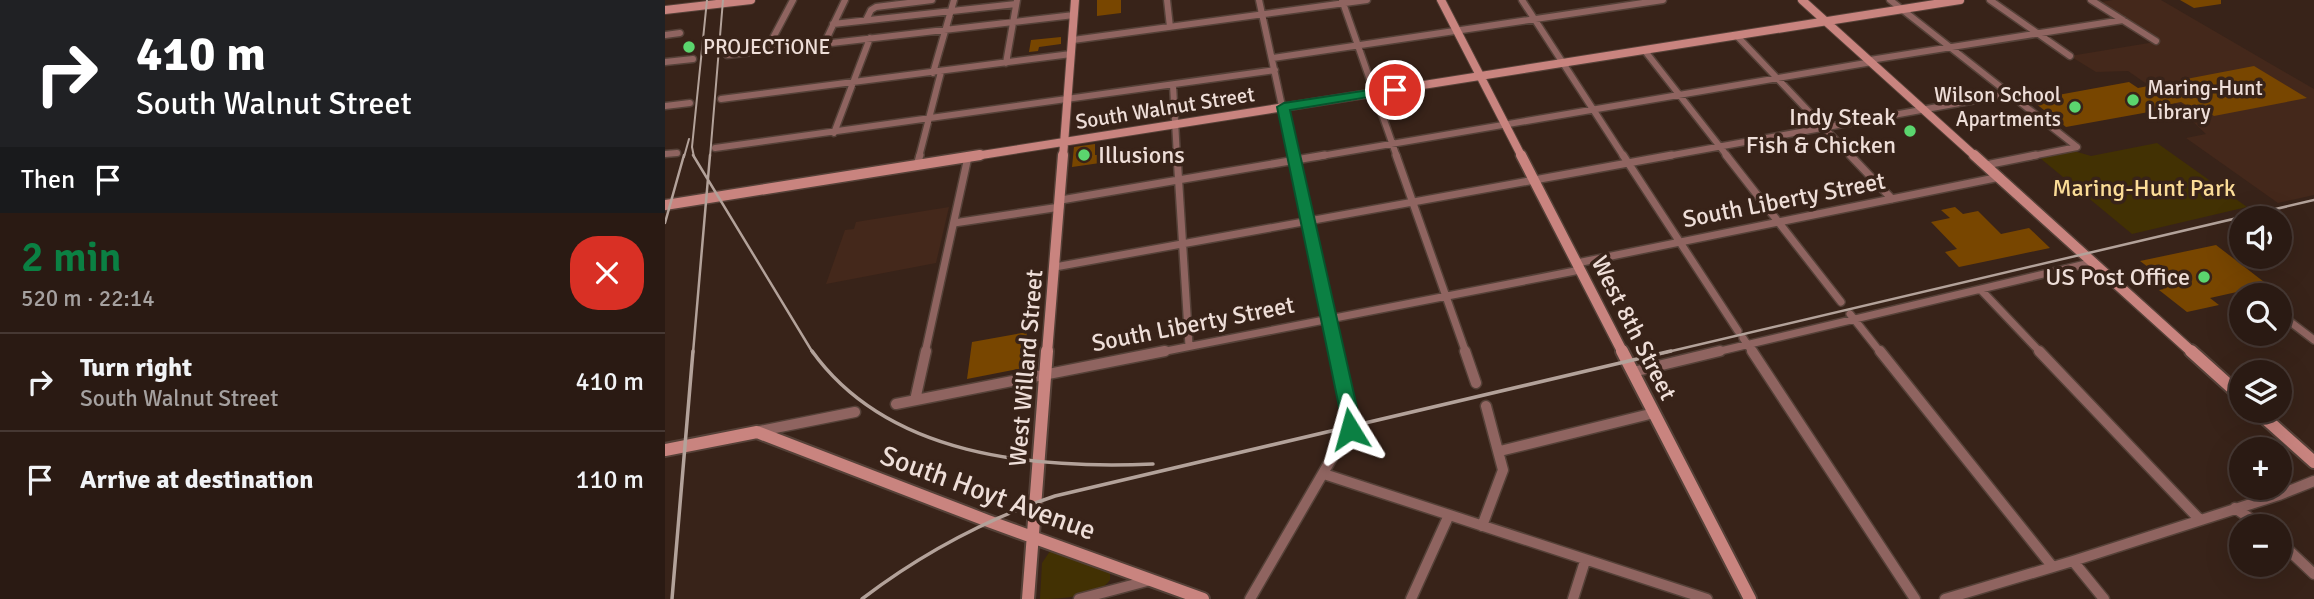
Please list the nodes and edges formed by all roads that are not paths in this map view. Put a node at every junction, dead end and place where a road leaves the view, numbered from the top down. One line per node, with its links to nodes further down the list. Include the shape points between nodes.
1 (751, 0): 21 (main road)
2 (793, 0): 44 (street)
3 (845, 0): 30 (street)
4 (932, 0): 26 (street, via 876,7)
5 (954, 0): 22 (street)
6 (1076, 0): 24 (main road, West Willard Street)
7 (1167, 0): 31 (street)
8 (1259, 0): 23 (street)
9 (1367, 0): 19 (street)
10 (1441, 0): 33 (main road, West 8th Street)
11 (1522, 0): 25 (street)
12 (1663, 0): 25 (street)
13 (1802, 0): 29 (main road)
14 (1890, 0): 20 (street)
15 (1960, 0): 20 (main road, South Walnut Street)
16 (1990, 0): 35 (street)
17 (2091, 0): 27 (street)
18 (1016, 2): 22 (street); 28 (street)
19 (1342, 2): 23 (street); 42 (street)
20 (1902, 9): 29 (main road, South Walnut Street); 43 (street)
21 (665, 10)
22 (951, 11): 26 (street); 32 (street)
23 (1262, 14): 31 (street); 49 (street)
24 (1074, 15): 28 (street); 39 (main road, West Willard Street)
25 (1534, 19): 33 (street); 54 (street)
26 (866, 20): 30 (street)
27 (2123, 20): 35 (street); 40 (street)
28 (1013, 22): 32 (street); 53 (street)
29 (1826, 22): 37 (main road, South Walnut Street); 51 (main road)
30 (833, 24): 41 (street)
31 (1170, 27): 39 (street)
32 (945, 30): 38 (street); 56 (street)
33 (1456, 30): 42 (street); 57 (main road, West 8th Street)
34 (680, 33): 36 (street)
35 (2037, 34): 43 (street); 48 (street)
36 (665, 35)
37 (1737, 36): 45 (main road, South Walnut Street); 58 (street)
38 (870, 38): 41 (street); 59 (street)
39 (1073, 40): 46 (main road, West Willard Street)
40 (2156, 41)
41 (824, 44): 44 (street)
42 (1357, 45): 49 (street); 61 (street)
43 (1950, 47): 51 (street); 63 (street)
44 (766, 51): 47 (street)
45 (1645, 51): 54 (main road, South Walnut Street); 62 (street)
46 (1072, 54): 53 (street); 65 (main road, West Willard Street)
47 (727, 55)
48 (2070, 56)
49 (1273, 58): 55 (street)
50 (693, 59): 52 (street)
51 (1871, 61): 58 (street); 70 (main road)
52 (665, 62)
53 (1006, 63): 56 (street)
54 (1564, 63): 57 (main road, South Walnut Street); 69 (street)
55 (1275, 70): 60 (street); 68 (street)
56 (937, 72): 59 (street); 71 (street)
57 (1480, 76): 61 (main road, South Walnut Street); 73 (main road, West 8th Street)
58 (1777, 78): 62 (street); 74 (street)
59 (854, 83): 64 (street); 75 (street)
60 (1173, 85): 65 (street); 72 (street)
61 (1375, 93): 68 (main road, South Walnut Street); 77 (street)
62 (1679, 94): 69 (street); 78 (street)
63 (2009, 94): 70 (street); 86 (street, via 2077,147)
64 (721, 99)
65 (1068, 100): 71 (street); 76 (main road, West Willard Street)
66 (690, 103): 67 (street)
67 (665, 106)
68 (1284, 107): 72 (main road, South Walnut Street); 83 (street)
69 (1594, 109): 73 (street); 84 (street)
70 (1924, 109): 74 (street); 86 (main road)
71 (928, 120): 75 (street); 85 (street)
72 (1175, 124): 76 (main road, South Walnut Street); 88 (street)
73 (1505, 124): 77 (street); 89 (main road, West 8th Street)
74 (1823, 127): 78 (street); 90 (street)
75 (834, 132): 79 (street)
76 (1065, 141): 82 (main road, South Walnut Street); 92 (main road, West Willard Street)
77 (1392, 143): 83 (street); 91 (street)
78 (1720, 146): 84 (street); 95 (street)
79 (715, 148)
80 (677, 153): 81 (street)
81 (665, 154)
82 (968, 157): 85 (main road, South Walnut Street); 96 (street)
83 (1295, 159): 88 (street); 94 (street)
84 (1629, 162): 89 (street); 97 (street)
85 (917, 165): 93 (main road, South Walnut Street)
86 (1986, 165): 87 (main road)
87 (2000, 177): 90 (street, South Liberty Street); 99 (main road)
88 (1179, 180): 92 (street); 98 (street)
89 (1534, 180): 91 (street); 101 (main road, West 8th Street)
90 (1892, 199): 95 (street, South Liberty Street)
91 (1413, 202): 94 (street); 103 (street)
92 (1060, 203): 96 (street); 100 (main road, West Willard Street)
93 (665, 205)
94 (1308, 221): 98 (street); 106 (street)
95 (1779, 222): 97 (street, South Liberty Street); 104 (street)
96 (954, 223): 115 (street)
97 (1680, 242): 101 (street, South Liberty Street); 108 (street)
98 (1183, 244): 100 (street); 110 (street)
99 (2094, 262): 102 (street); 114 (main road)
100 (1055, 267): 112 (main road, West Willard Street)
101 (1579, 267): 103 (street, South Liberty Street); 111 (main road, West 8th Street)
102 (1982, 291): 105 (street); 130 (street)
103 (1445, 296): 106 (street, South Liberty Street); 113 (street)
104 (1842, 302)
105 (1853, 317): 108 (street); 136 (street)
106 (1329, 318): 110 (street, South Liberty Street); 125 (street, via 1351,425)
107 (2292, 323): 109 (street)
108 (1743, 338): 111 (street); 147 (street)
109 (2314, 340)
110 (1189, 346): 112 (street, South Liberty Street)
111 (1633, 372): 119 (main road, West 8th Street)
112 (1046, 375): 115 (street, South Liberty Street); 132 (main road, West Willard Street)
113 (1476, 383)
114 (2229, 385)
115 (915, 400): 116 (street, South Liberty Street)
116 (896, 404)
117 (1486, 407): 123 (street)
118 (855, 412): 121 (street)
119 (1654, 413): 123 (street); 146 (main road, West 8th Street)
120 (2270, 423): 124 (main road)
121 (757, 432): 122 (main road); 132 (main road, South Hoyt Avenue)
122 (665, 450)
123 (1500, 451): 131 (street, via 1502,475)
124 (2314, 462)
125 (1324, 474): 129 (street); 142 (street)
126 (2314, 481): 127 (street)
127 (2235, 508): 128 (street); 130 (street)
128 (2244, 514)
129 (1449, 515): 131 (street); 143 (street)
130 (2200, 520): 135 (street)
131 (1482, 526): 134 (street)
132 (1035, 537): 138 (main road, South Hoyt Avenue); 139 (main road, West Willard Street)
133 (2292, 553): 137 (street)
134 (1585, 561): 144 (street); 145 (street)
135 (2073, 561): 136 (street); 149 (street)
136 (2052, 566): 148 (street)
137 (2314, 574)
138 (1154, 580): 140 (street); 141 (main road, South Hoyt Avenue)
139 (1028, 599)
140 (1079, 599)
141 (1203, 599)
142 (1250, 599)
143 (1411, 599)
144 (1573, 599)
145 (1707, 599)
146 (1750, 599)
147 (1915, 599)
148 (1945, 599)
149 (2104, 599)

